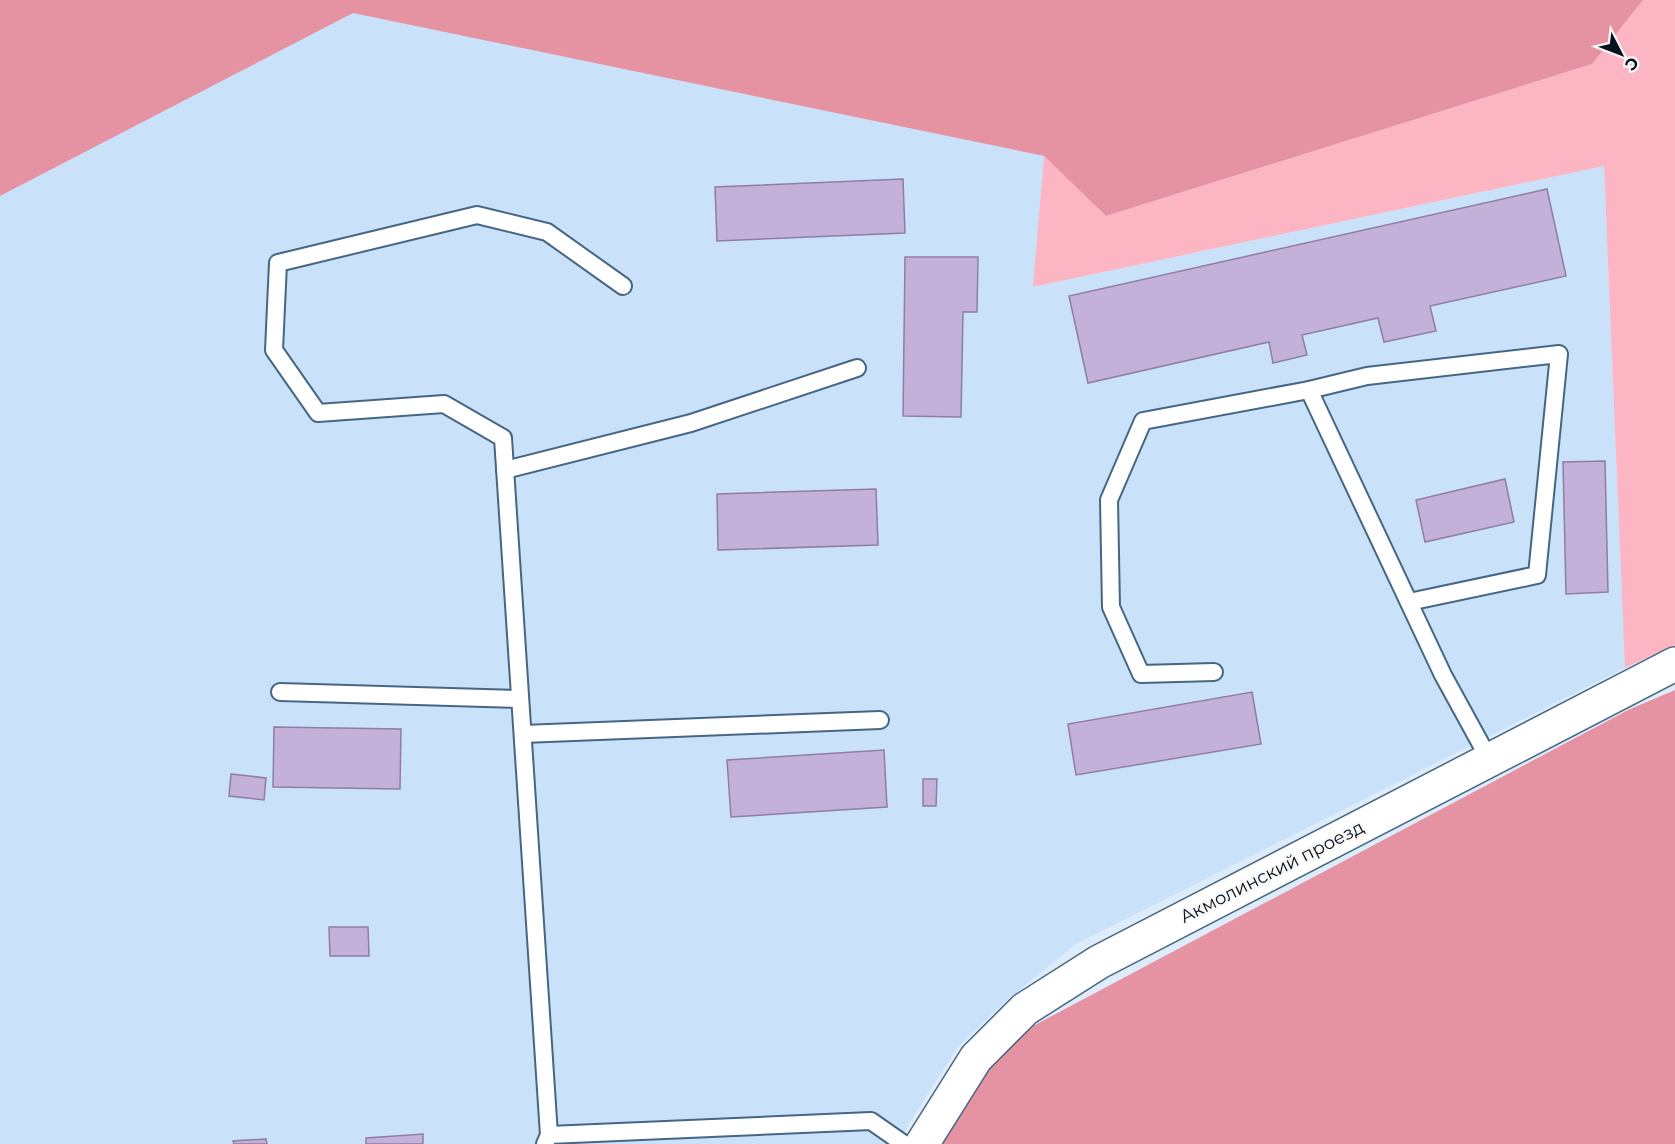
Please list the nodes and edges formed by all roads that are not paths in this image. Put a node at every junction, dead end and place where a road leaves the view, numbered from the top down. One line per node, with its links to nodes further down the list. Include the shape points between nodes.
1 (622, 286): 4 (lane, via 548,232 477,215 278,263 274,350 318,413 444,404 503,438)
2 (857, 368): 4 (lane, via 691,423)
3 (1309, 390): 5 (lane); 5 (lane, via 1367,376 1559,354 1537,575); 7 (lane, via 1143,421 1109,500 1111,607 1141,674)
4 (505, 470): 9 (lane)
5 (1409, 602): 12 (lane)
6 (1675, 664): 12 (street, Акмолинский проезд)
7 (1214, 672)
8 (280, 692): 9 (lane)
9 (520, 699): 11 (lane)
10 (880, 720): 11 (lane)
11 (523, 734): 13 (lane)
12 (1489, 759): 15 (street, Акмолинский проезд, via 1099,962 1025,1009 976,1058)
13 (547, 1140): 14 (lane, via 871,1121)
14 (904, 1144)
15 (922, 1144)

